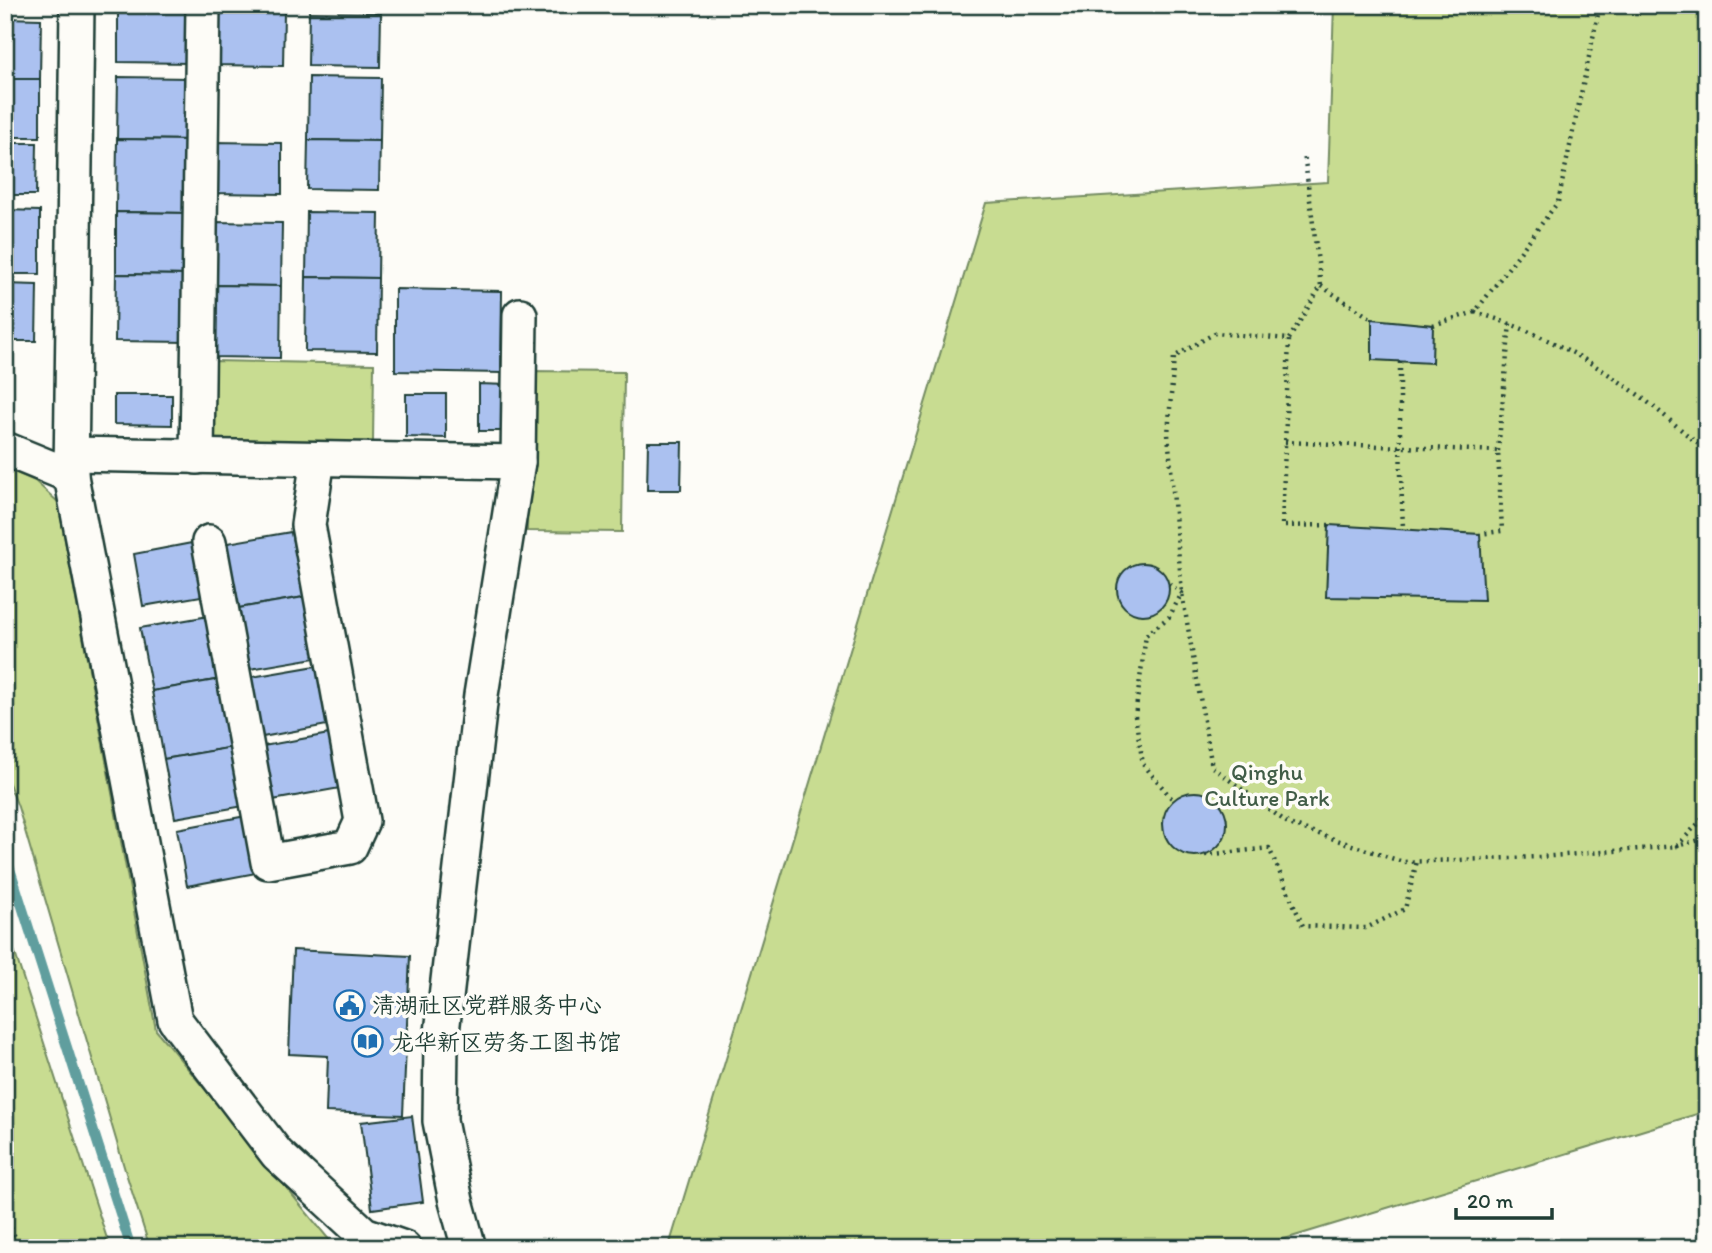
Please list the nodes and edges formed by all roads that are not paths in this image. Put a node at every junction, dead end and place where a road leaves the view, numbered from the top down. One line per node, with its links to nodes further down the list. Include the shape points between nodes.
1 (77, 5): 8 (street)
2 (203, 5): 5 (street)
3 (520, 315): 7 (street)
4 (5, 449): 8 (street)
5 (197, 457): 6 (street); 8 (street)
6 (318, 459): 7 (street); 9 (street, via 308,525 362,821 350,847 268,862)
7 (518, 463): 12 (street, via 481,695 441,1041 440,1121)
8 (71, 465): 10 (street, via 174,1020 276,1154)
9 (209, 542)
10 (368, 1241): 11 (street)
11 (404, 1248)
12 (469, 1248)

